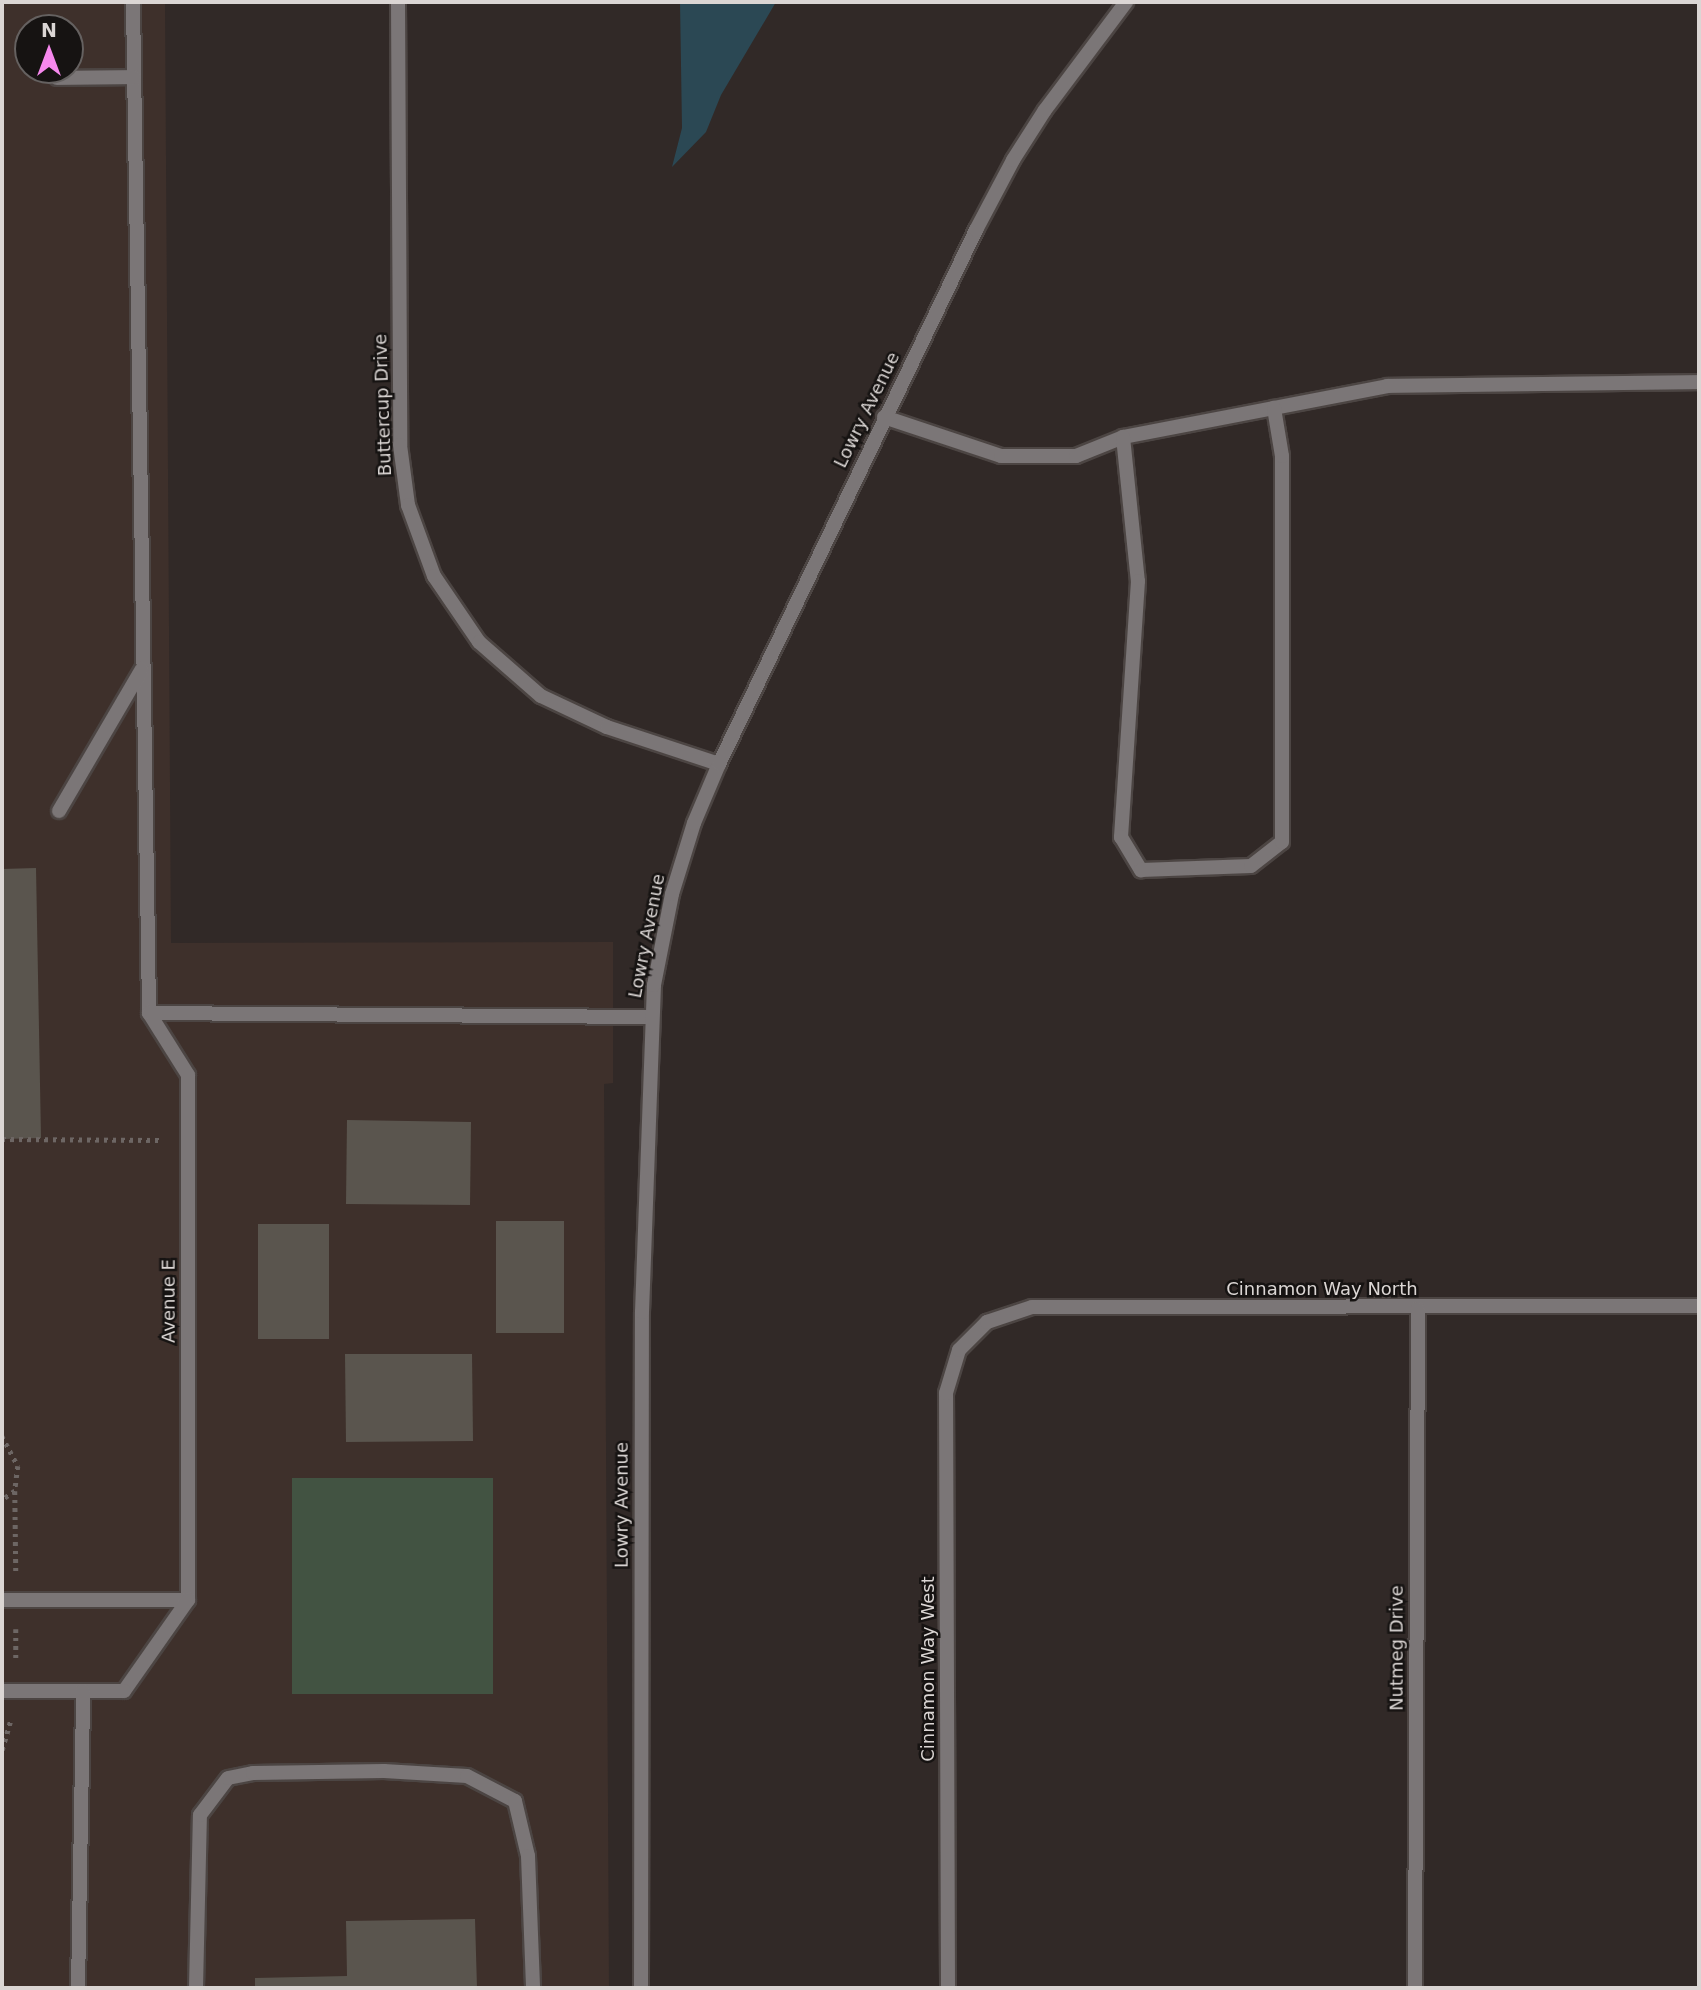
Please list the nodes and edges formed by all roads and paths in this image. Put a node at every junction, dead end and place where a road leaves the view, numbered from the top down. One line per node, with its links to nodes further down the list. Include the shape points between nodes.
1 (134, 2): 4 (street)
2 (398, 2): 11 (street, Buttercup Drive, via 400,445 408,505 434,576 479,642 541,696 607,727)
3 (1126, 2): 8 (street, Lowry Avenue, via 1013,160)
4 (134, 77): 5 (street); 10 (street)
5 (84, 78)
6 (1699, 383): 7 (street, via 1388,386)
7 (1274, 408): 9 (street); 9 (street, via 1282,456 1284,817 1282,842 1251,866 1141,870 1121,837 1138,582)
8 (884, 417): 9 (street, via 1001,456 1076,456); 11 (street, Lowry Avenue)
9 (1123, 437)
10 (143, 668): 12 (street); 13 (street)
11 (719, 764): 14 (street, Lowry Avenue, via 694,823 673,894)
12 (59, 811)
13 (149, 1013): 14 (street); 16 (street, Avenue E, via 188,1075)
14 (652, 1017): 29 (street, Lowry Avenue, via 642,1312)
15 (2, 1139): 16 (path)
16 (188, 1141): 23 (street, Avenue E)
17 (1699, 1306): 18 (street, Cinnamon Way North)
18 (1419, 1309): 19 (street, Cinnamon Way North, via 1032,1307 987,1322); 31 (street, Nutmeg Drive)
19 (959, 1350): 30 (street, Cinnamon Way West, via 946,1394)
20 (2, 1436): 21 (path, via 18,1466 15,1491)
21 (2, 1500)
22 (2, 1600): 23 (street)
23 (188, 1600): 25 (street, via 124,1691)
24 (2, 1691): 25 (street)
25 (83, 1691): 26 (street)
26 (78, 1988)
27 (196, 1988): 28 (street, via 200,1815 228,1778 253,1773 384,1771 467,1776 514,1801 528,1856)
28 (533, 1988)
29 (641, 1988)
30 (948, 1988)
31 (1415, 1988)

